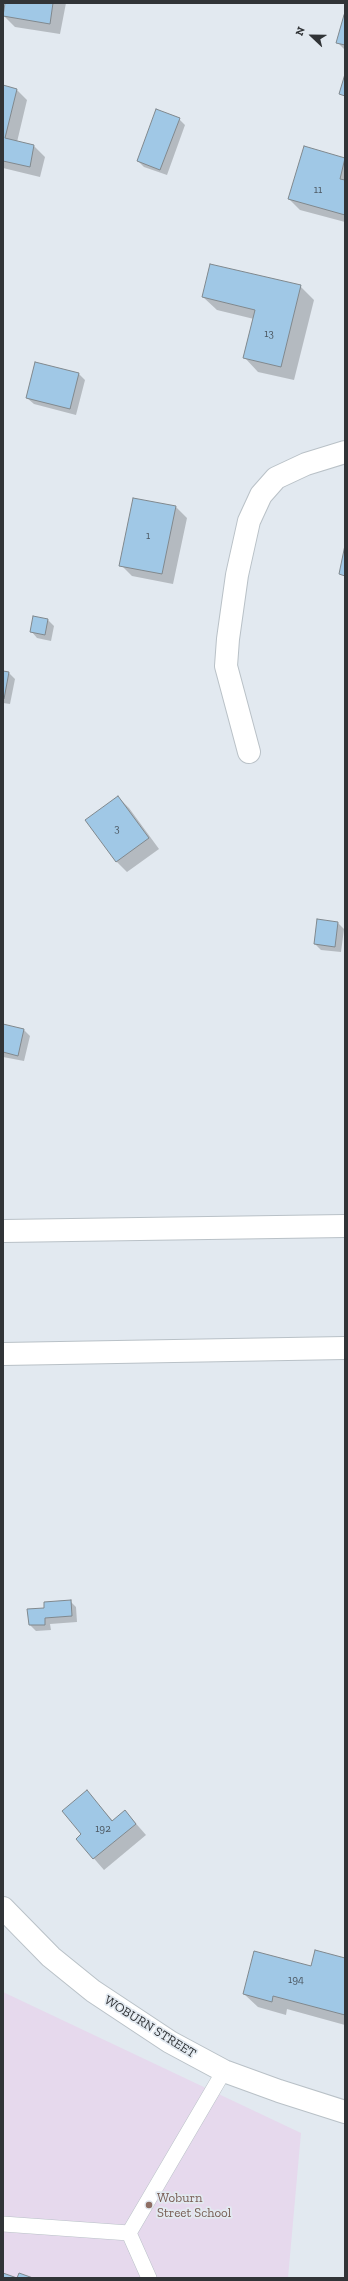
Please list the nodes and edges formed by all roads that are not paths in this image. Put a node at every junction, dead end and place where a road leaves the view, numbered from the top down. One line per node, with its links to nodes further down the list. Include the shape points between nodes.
1 (345, 452): 2 (main road, via 306,464 276,478 261,495 249,521 237,575 226,666)
2 (249, 752)
3 (345, 1226): 4 (main road)
4 (3, 1231)
5 (345, 1348): 6 (main road)
6 (3, 1354)
7 (6, 1918): 8 (main road, WOBURN STREET, via 93,1991 170,2042)
8 (224, 2071): 9 (main road, WOBURN STREET); 11 (lane)
9 (345, 2112)
10 (3, 2224): 11 (lane)
11 (129, 2233): 12 (lane)
12 (149, 2278)

